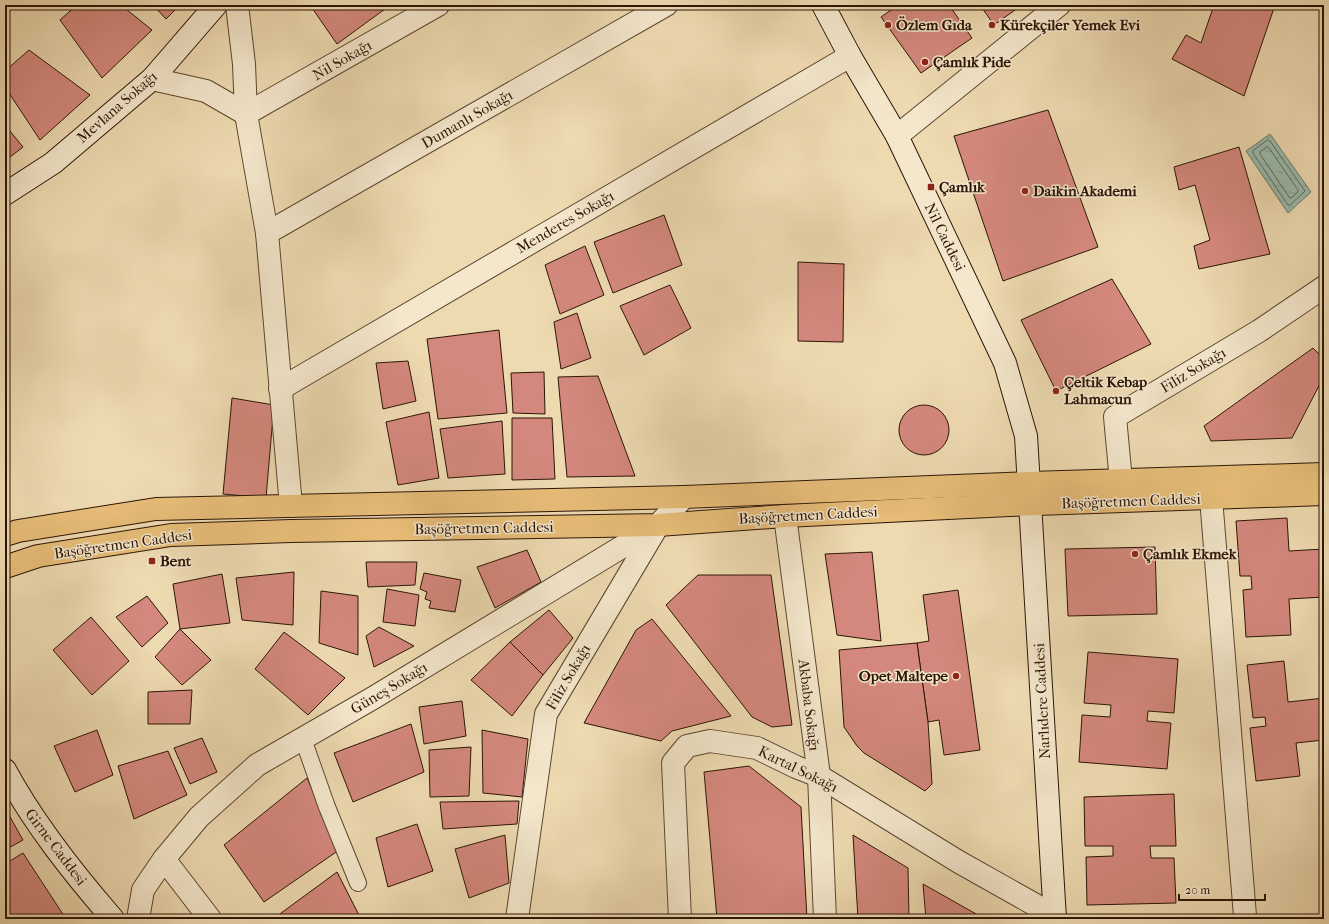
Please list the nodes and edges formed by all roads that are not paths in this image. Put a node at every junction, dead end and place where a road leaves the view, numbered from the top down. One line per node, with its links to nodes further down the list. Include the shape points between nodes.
1 (216, 5): 8 (street, Mevlana Sokağı)
2 (237, 5): 9 (street, via 244,64)
3 (438, 5): 9 (street, Nil Sokağı)
4 (666, 5): 12 (street, Dumanlı Sokağı)
5 (823, 5): 7 (street, Nil Caddesi)
6 (1059, 5): 10 (street)
7 (850, 56): 10 (street, Nil Caddesi); 14 (street, Menderes Sokağı)
8 (152, 79): 9 (street, via 206,91); 11 (street, Mevlana Sokağı, via 53,163)
9 (246, 114): 12 (street)
10 (897, 136): 17 (street, Nil Caddesi, via 1005,363 1026,436)
11 (5, 194)
12 (267, 232): 14 (street)
13 (1324, 287): 16 (street, Filiz Sokağı, via 1253,334 1115,416)
14 (280, 389): 21 (street)
15 (1324, 474): 16 (main road, Başöğretmen Caddesi)
16 (1121, 481): 17 (main road, Başöğretmen Caddesi)
17 (1030, 494): 19 (main road, Başöğretmen Caddesi); 20 (main road, Başöğretmen Caddesi); 22 (main road, Başöğretmen Caddesi); 33 (street, Narlıdere Caddesi)
18 (1324, 494): 20 (main road, Başöğretmen Caddesi)
19 (684, 497): 21 (main road, Başöğretmen Caddesi); 23 (street, Güneş Sokağı)
20 (1211, 498): 32 (street)
21 (291, 506): 24 (street); 25 (main road, Başöğretmen Caddesi, via 156,509)
22 (785, 516): 23 (main road, Başöğretmen Caddesi); 29 (street, Akbaba Sokağı)
23 (658, 524): 24 (main road, Başöğretmen Caddesi); 27 (street, Güneş Sokağı); 37 (street, Filiz Sokağı, via 546,714)
24 (291, 531): 26 (main road, Başöğretmen Caddesi, via 171,535 38,556)
25 (5, 535)
26 (5, 567)
27 (303, 739): 30 (street, Güneş Sokağı, via 257,765 199,817); 31 (lane)
28 (5, 770): 34 (street, Girne Caddesi, via 20,798 75,874)
29 (819, 776): 33 (street, Kartal Sokağı, via 959,862); 38 (street, Kartal Sokağı, via 757,748 710,741 687,746 672,763); 39 (street, Akbaba Sokağı)
30 (164, 859): 35 (street, Güneş Sokağı, via 142,890); 36 (street)
31 (358, 883)
32 (1245, 916)
33 (1055, 917)
34 (113, 919)
35 (138, 919)
36 (210, 919)
37 (517, 919)
38 (680, 919)
39 (825, 919)

